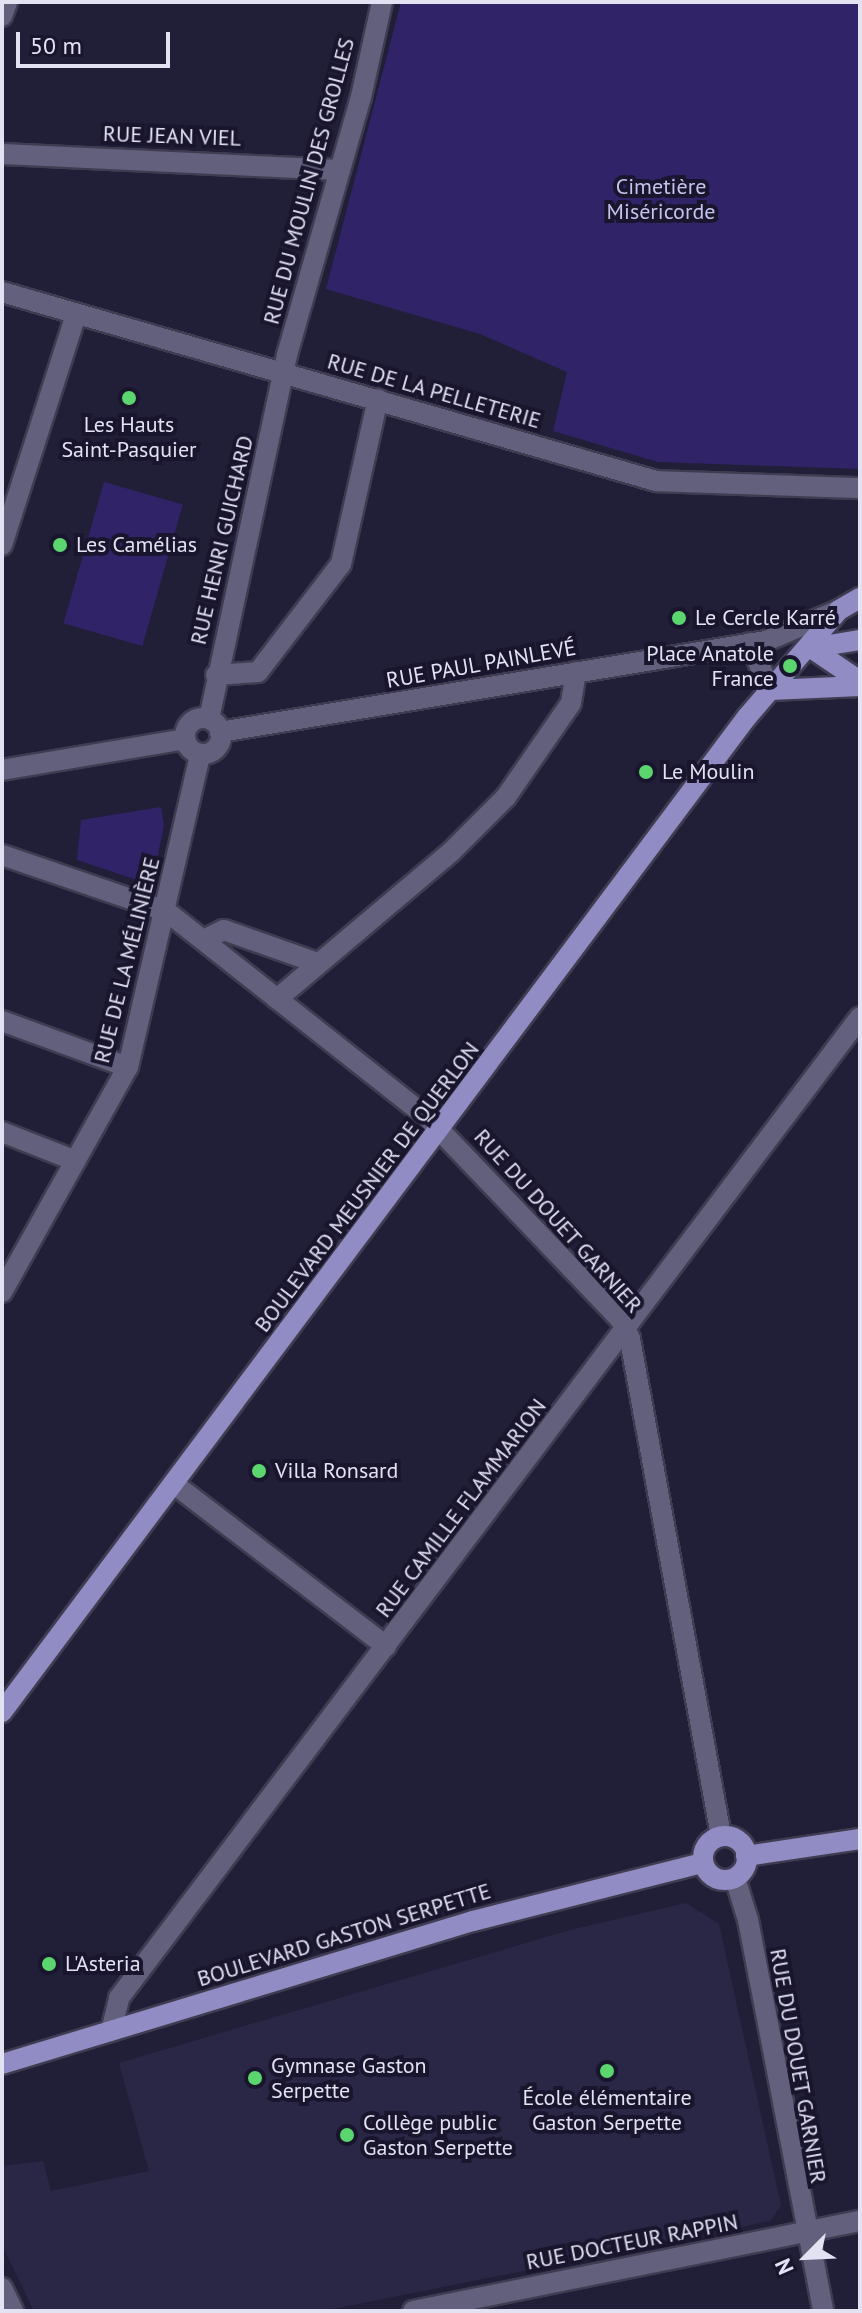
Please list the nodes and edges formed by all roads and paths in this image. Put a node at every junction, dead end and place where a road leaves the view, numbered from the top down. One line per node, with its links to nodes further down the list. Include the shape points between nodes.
1 (7, 2): 3 (street)
2 (382, 2): 5 (street, RUE DU MOULIN DES GROLLES)
3 (2, 16)
4 (2, 154): 5 (street, RUE JEAN VIEL)
5 (340, 170): 8 (street, RUE DU MOULIN DES GROLLES)
6 (2, 292): 7 (street, RUE DE LA PELLETERIE)
7 (76, 314): 8 (street, RUE DE LA PELLETERIE); 11 (street)
8 (283, 372): 9 (street, RUE DE LA PELLETERIE); 18 (street, RUE HENRI GUICHARD)
9 (378, 399): 10 (street, RUE DE LA PELLETERIE, via 656,481); 18 (street, via 341,564 258,672)
10 (860, 488)
11 (2, 545)
12 (860, 598): 13 (main road)
13 (839, 610): 15 (street); 16 (main road)
14 (860, 640): 16 (main road)
15 (758, 642): 16 (street); 17 (street, RUE PAUL PAINLEVÉ); 20 (street)
16 (811, 648): 19 (main road); 20 (main road)
17 (576, 672): 21 (street, RUE PAUL PAINLEVÉ); 28 (street, via 571,703 506,797 451,852)
18 (216, 675): 21 (street, RUE HENRI GUICHARD)
19 (860, 684): 20 (main road)
20 (770, 690): 33 (main road, BOULEVARD MEUSNIER DE QUERLON)
21 (215, 725): 22 (street, via 189,724); 23 (street, via 214,750)
22 (185, 739): 23 (street); 24 (street)
23 (200, 754): 26 (street, RUE DE LA MÉLINIÈRE)
24 (2, 770)
25 (2, 855): 26 (street, RUE DU DOUET GARNIER)
26 (166, 911): 27 (street, RUE DU DOUET GARNIER); 32 (street, RUE DE LA MÉLINIÈRE)
27 (204, 940): 28 (street, via 224,930); 29 (street, RUE DU DOUET GARNIER)
28 (317, 963): 29 (street)
29 (277, 999): 33 (street, RUE DU DOUET GARNIER)
30 (860, 1017): 37 (street, RUE CAMILLE FLAMMARION)
31 (2, 1021): 32 (street)
32 (128, 1067): 35 (street, RUE DE LA MÉLINIÈRE)
33 (440, 1130): 37 (street, RUE DU DOUET GARNIER); 38 (main road, BOULEVARD MEUSNIER DE QUERLON)
34 (2, 1132): 35 (street)
35 (76, 1161): 36 (street, RUE DE LA MÉLINIÈRE)
36 (2, 1292)
37 (626, 1329): 39 (street, RUE CAMILLE FLAMMARION); 41 (street, RUE DU DOUET GARNIER)
38 (174, 1484): 39 (street); 40 (main road, BOULEVARD MEUSNIER DE QUERLON)
39 (386, 1646): 46 (street, RUE CAMILLE FLAMMARION, via 119,1998)
40 (2, 1712)
41 (721, 1836): 43 (main road, via 735,1838); 44 (main road, via 706,1846)
42 (860, 1839): 43 (main road)
43 (746, 1856): 45 (main road)
44 (703, 1863): 45 (main road, via 715,1878); 46 (main road, BOULEVARD GASTON SERPETTE, via 473,1921)
45 (735, 1878): 49 (street, RUE DU DOUET GARNIER, via 748,1920)
46 (111, 2031): 47 (main road, BOULEVARD GASTON SERPETTE)
47 (2, 2064)
48 (860, 2221): 49 (street, RUE DOCTEUR RAPPIN)
49 (805, 2232): 52 (street, RUE DOCTEUR RAPPIN); 53 (street, RUE DU DOUET GARNIER)
50 (2, 2288): 51 (street)
51 (13, 2311)
52 (413, 2311)
53 (823, 2311)

